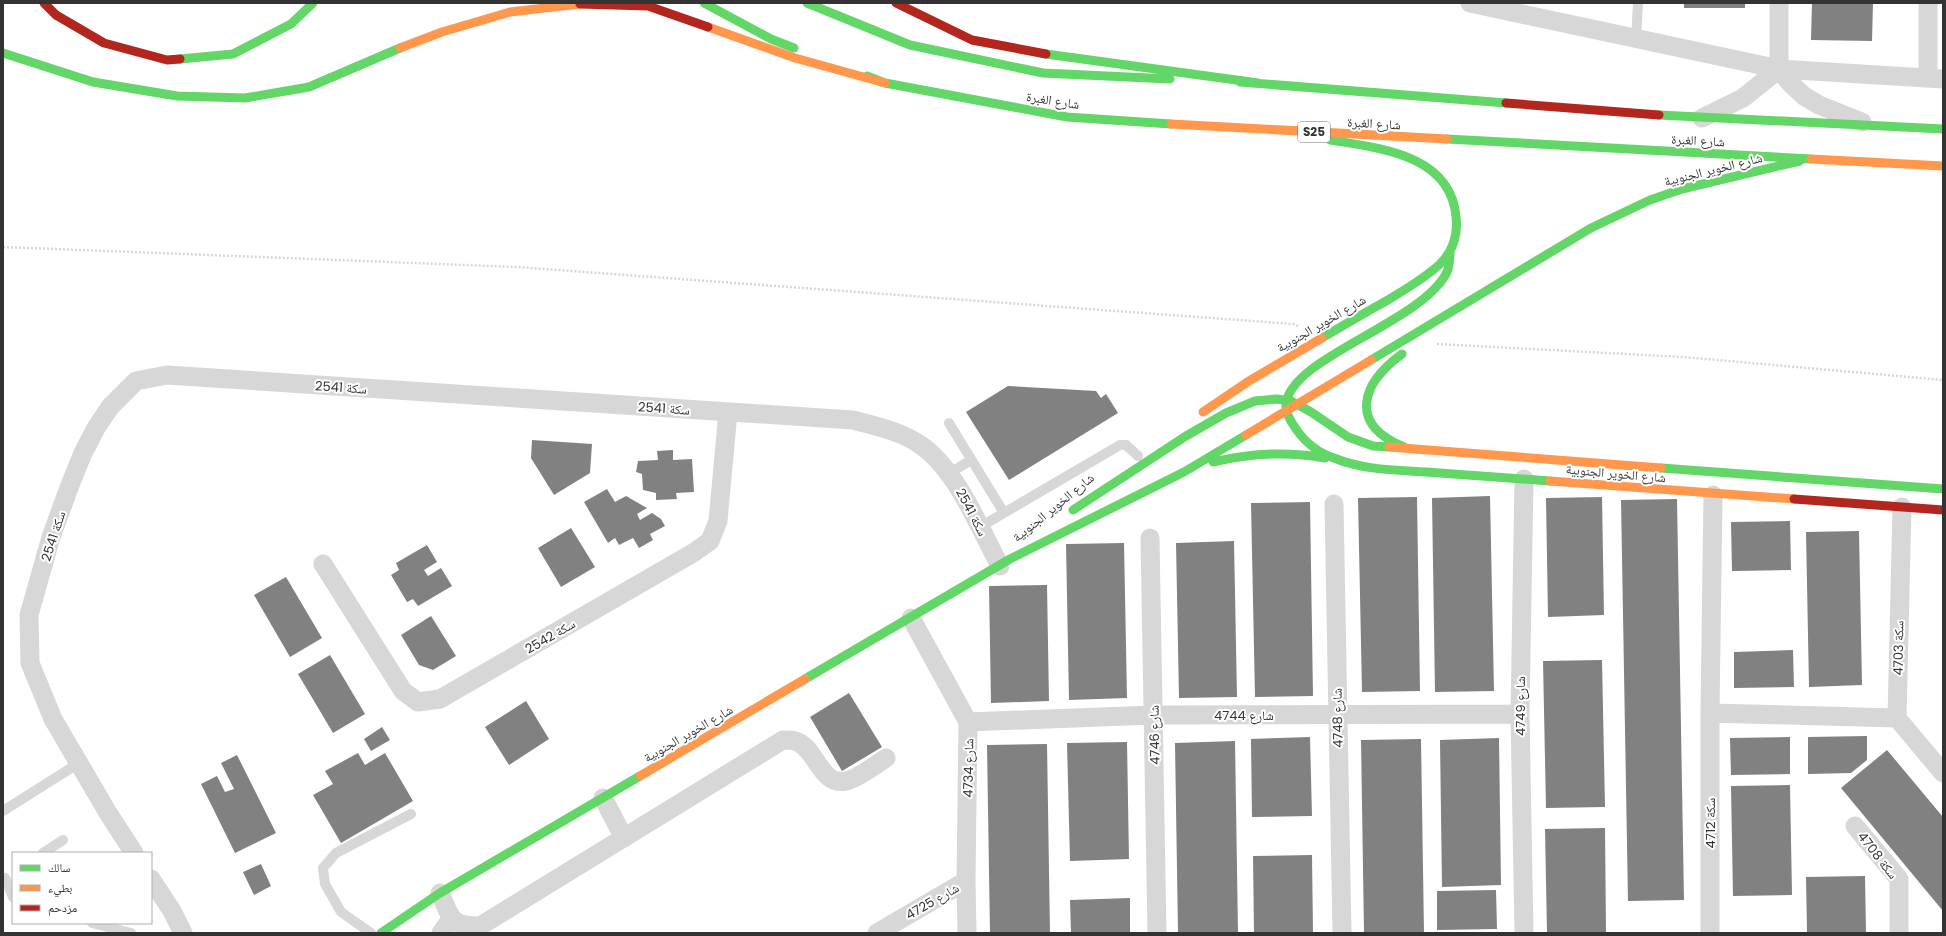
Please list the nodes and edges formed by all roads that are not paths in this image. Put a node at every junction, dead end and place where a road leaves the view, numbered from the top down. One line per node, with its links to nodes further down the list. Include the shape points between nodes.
1 (44, 3): 2 (main road, via 56,15 104,43 167,60 233,54 291,24)
2 (313, 3)
3 (704, 3): 14 (main road, شارع الغبرة / S25, via 772,39)
4 (807, 3): 15 (main road, شارع الغبرة, via 910,45 1043,73)
5 (896, 3): 15 (main road, via 972,40 1067,58)
6 (1470, 3): 10 (street)
7 (1638, 3): 10 (lane)
8 (1779, 3): 12 (street)
9 (1928, 3): 13 (street)
10 (1636, 39): 12 (street)
11 (3, 53): 14 (main road, via 93,82 177,96 245,98 309,87 442,32 510,12 585,3 648,6 795,58)
12 (1779, 69): 13 (street); 16 (street, via 1743,98); 17 (street, via 1804,96 1819,105)
13 (1936, 78)
14 (885, 83): 19 (main road, شارع الغبرة / S25, via 1066,117)
15 (1258, 83): 16 (main road, شارع الغبرة)
16 (1701, 118): 17 (main road, شارع الغبرة)
17 (1868, 124): 18 (main road, شارع الغبرة)
18 (1943, 129)
19 (1288, 131): 20 (main road, شارع الغبرة / S25); 22 (main road, شارع الخوير الجنوبية, via 1398,154 1430,168 1449,191 1457,215 1456,234)
20 (1807, 159): 21 (main road, شارع الغبرة / S25); 23 (main road, شارع الخوير الجنوبية, via 1682,189 1650,200 1597,225)
21 (1943, 166)
22 (1450, 251): 26 (main road, via 1450,265 1430,292 1386,325 1321,362 1300,379); 30 (main road, شارع الخوير الجنوبية, via 1428,274 1404,290 1249,381)
23 (1533, 262): 24 (main road, via 1510,284); 27 (main road, شارع الخوير الجنوبية)
24 (1435, 333)
25 (1408, 350): 32 (main road, via 1375,377 1367,394 1366,409 1373,426 1386,437 1401,446)
26 (1287, 400): 27 (main road); 28 (main road); 33 (main road, شارع الخوير الجنوبية, via 1255,401 1226,413 1186,436 1070,512)
27 (1297, 404): 28 (main road, شارع الخوير الجنوبية); 32 (main road, شارع الخوير الجنوبية, via 1348,437 1361,442 1373,446)
28 (1286, 410): 35 (main road, شارع الخوير الجنوبية, via 1306,442); 36 (main road, شارع الخوير الجنوبية)
29 (728, 412): 37 (street, سكة 2541, via 853,420 895,432 918,443 936,456); 49 (street, سكة 2542, via 718,521 710,541 440,699 418,702 403,691); 58 (street, سكة 2541, via 167,375 136,380 110,407 83,453 51,538 29,616 30,663 53,719)
30 (1193, 418)
31 (949, 424): 34 (lane)
32 (1419, 450): 39 (main road, شارع الخوير الجنوبية)
33 (1141, 454): 44 (lane, via 1126,445 1120,445)
34 (972, 460): 37 (lane); 44 (lane)
35 (1333, 460): 36 (main road, via 1302,454 1257,453 1208,463); 38 (main road, شارع الخوير الجنوبية, via 1362,467)
36 (1184, 472): 48 (main road, شارع الخوير الجنوبية)
37 (950, 473): 45 (street, سكة 2541)
38 (1524, 479): 40 (main road, شارع الخوير الجنوبية); 52 (street, 4749 شارع)
39 (1943, 489)
40 (1713, 494): 42 (main road, شارع الخوير الجنوبية); 51 (street, سكة 4712)
41 (1334, 504): 54 (street, 4748 شارع)
42 (1902, 507): 43 (main road, شارع الخوير الجنوبية); 55 (street, 4703 سكة)
43 (1943, 510)
44 (1004, 513): 45 (lane)
45 (980, 527): 48 (street, سكة 2541)
46 (1040, 532): 48 (main road, شارع الخوير الجنوبية)
47 (1150, 538): 53 (street, 4746 شارع)
48 (1005, 562): 50 (main road, شارع الخوير الجنوبية)
49 (323, 564)
50 (911, 618): 56 (street, 4734 شارع); 60 (main road, شارع الخوير الجنوبية)
51 (1710, 713): 55 (street); 84 (street, سكة 4712)
52 (1520, 714): 54 (street, 4744 شارع); 83 (street, 4749 شارع)
53 (1153, 715): 54 (street, 4744 شارع); 56 (street, 4744 شارع); 81 (street, 4746 شارع)
54 (1337, 716): 82 (street, 4748 شارع)
55 (1897, 718): 59 (street)
56 (968, 722): 70 (street, 4734 شارع)
57 (886, 758): 64 (street, via 847,781 839,782 828,777 806,748 796,741 783,740)
58 (79, 763): 61 (lane); 67 (street, سكة 2541)
59 (1943, 773)
60 (603, 798): 64 (street); 71 (main road, شارع الخوير الجنوبية)
61 (3, 811)
62 (411, 814): 77 (lane, via 336,853 322,868 325,884 340,912)
63 (1855, 826): 85 (street, سكة 4708, via 1899,879)
64 (624, 838): 74 (street, via 480,926)
65 (63, 840): 66 (lane)
66 (45, 852)
67 (133, 852)
68 (7, 877): 72 (lane)
69 (152, 881): 76 (street)
70 (966, 881): 79 (street, 4725 شارع); 80 (street, 4734 شارع)
71 (440, 893): 74 (street); 78 (main road, شارع الخوير الجنوبية)
72 (12, 894)
73 (96, 924): 75 (lane)
74 (446, 926)
75 (132, 933)
76 (183, 933)
77 (371, 933)
78 (381, 933)
79 (877, 933)
80 (967, 933)
81 (1157, 933)
82 (1342, 933)
83 (1524, 933)
84 (1710, 933)
85 (1898, 933)

